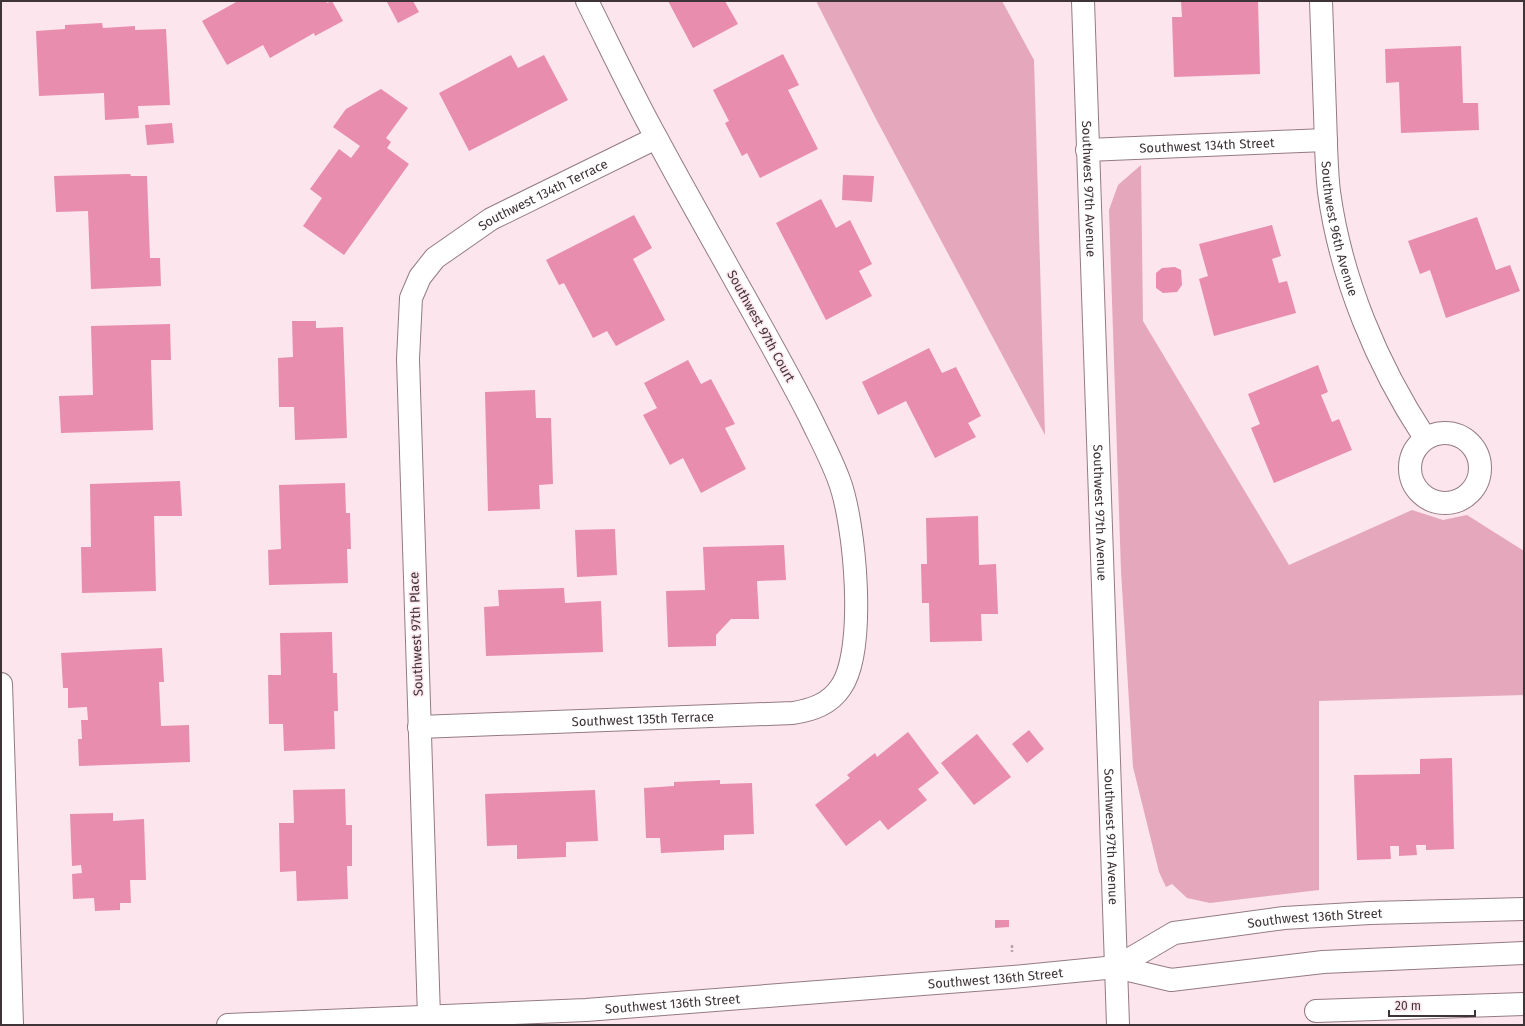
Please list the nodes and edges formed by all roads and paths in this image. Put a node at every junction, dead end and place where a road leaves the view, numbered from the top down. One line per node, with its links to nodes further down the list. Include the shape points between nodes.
1 (587, 1): 4 (street, Southwest 97th Court)
2 (1083, 1): 6 (street, Southwest 97th Avenue)
3 (1321, 1): 5 (street, Southwest 96th Avenue)
4 (656, 138): 7 (street, Southwest 134th Terrace, via 491,219); 9 (street, Southwest 97th Court, via 789,376 840,480 851,531 856,616)
5 (1326, 140): 6 (street, Southwest 134th Street); 8 (street, Southwest 96th Avenue, via 1329,192 1350,281 1376,349 1405,407)
6 (1087, 150): 14 (street, Southwest 97th Avenue)
7 (435, 258): 11 (street, Southwest 97th Place, via 420,277 411,298 408,335)
8 (1425, 438)
9 (849, 673): 11 (street, Southwest 135th Terrace, via 830,700 814,709 793,713)
10 (1, 684): 18 (street)
11 (419, 727): 17 (street, Southwest 97th Place)
12 (1524, 909): 14 (street, Southwest 136th Street, via 1284,918 1174,933)
13 (1524, 954): 14 (street, Southwest 136th Street, via 1323,962 1171,980)
14 (1116, 967): 17 (street, Southwest 136th Street, via 709,1001); 20 (street, Southwest 97th Avenue)
15 (1524, 1004): 16 (street)
16 (1316, 1011)
17 (429, 1017): 19 (street, Southwest 136th Street)
18 (12, 1025)
19 (228, 1025)
20 (1118, 1025)

